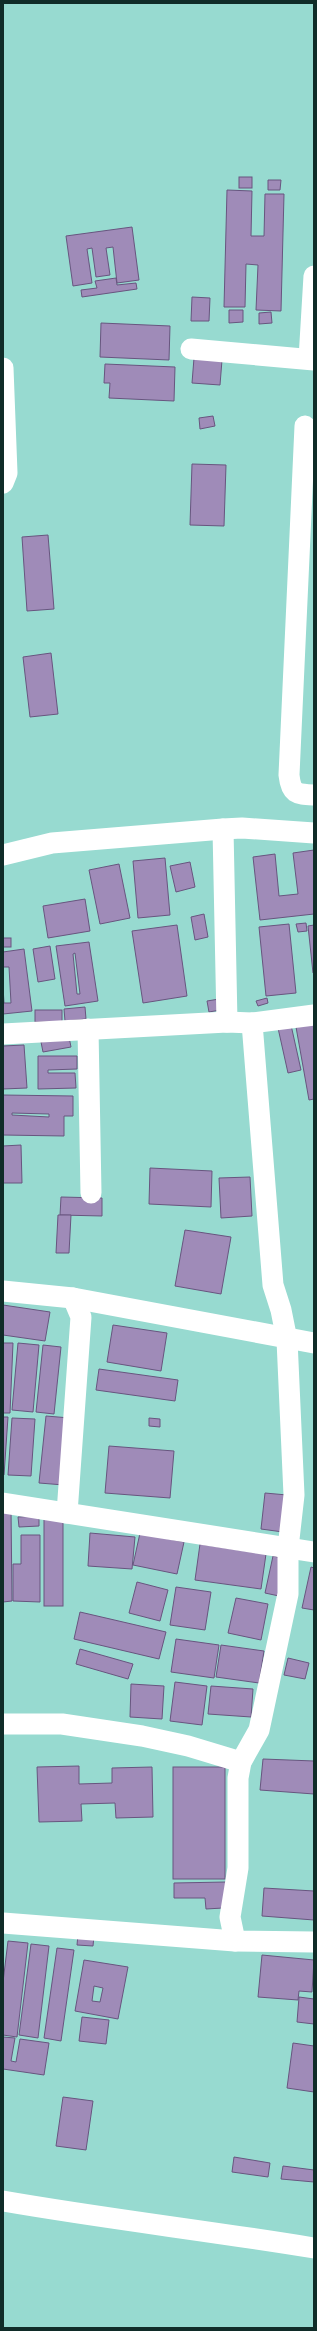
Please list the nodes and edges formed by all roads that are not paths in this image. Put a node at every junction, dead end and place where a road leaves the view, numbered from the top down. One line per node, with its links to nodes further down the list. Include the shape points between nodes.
1 (314, 276): 3 (street)
2 (190, 349): 3 (street)
3 (311, 360)
4 (3, 368): 6 (street, via 7,473)
5 (305, 426): 7 (street)
6 (3, 484)
7 (306, 573): 8 (street)
8 (306, 598): 9 (street, via 289,775 290,787 297,794)
9 (314, 795)
10 (223, 829): 11 (street); 12 (street, via 52,843); 14 (street)
11 (314, 833)
12 (3, 855)
13 (314, 1015): 15 (street)
14 (227, 1022): 15 (street); 16 (street)
15 (252, 1023): 21 (street, via 273,1285)
16 (88, 1029): 17 (street); 18 (street)
17 (3, 1034)
18 (91, 1193)
19 (3, 1290): 20 (street)
20 (77, 1307): 21 (street, via 106,1304); 24 (street)
21 (287, 1340): 22 (street); 25 (street, via 294,1495)
22 (314, 1343)
23 (3, 1503): 24 (street)
24 (67, 1513): 25 (street)
25 (288, 1548): 26 (street); 28 (street, via 288,1594 260,1723 253,1743)
26 (314, 1552)
27 (3, 1724): 28 (street, via 62,1724 142,1736 188,1746)
28 (241, 1762): 30 (street, via 238,1778 238,1868 230,1917)
29 (3, 1923): 30 (street)
30 (235, 1941): 31 (street)
31 (314, 1942)
32 (3, 2201): 33 (street, via 70,2214 243,2236)
33 (314, 2248)

